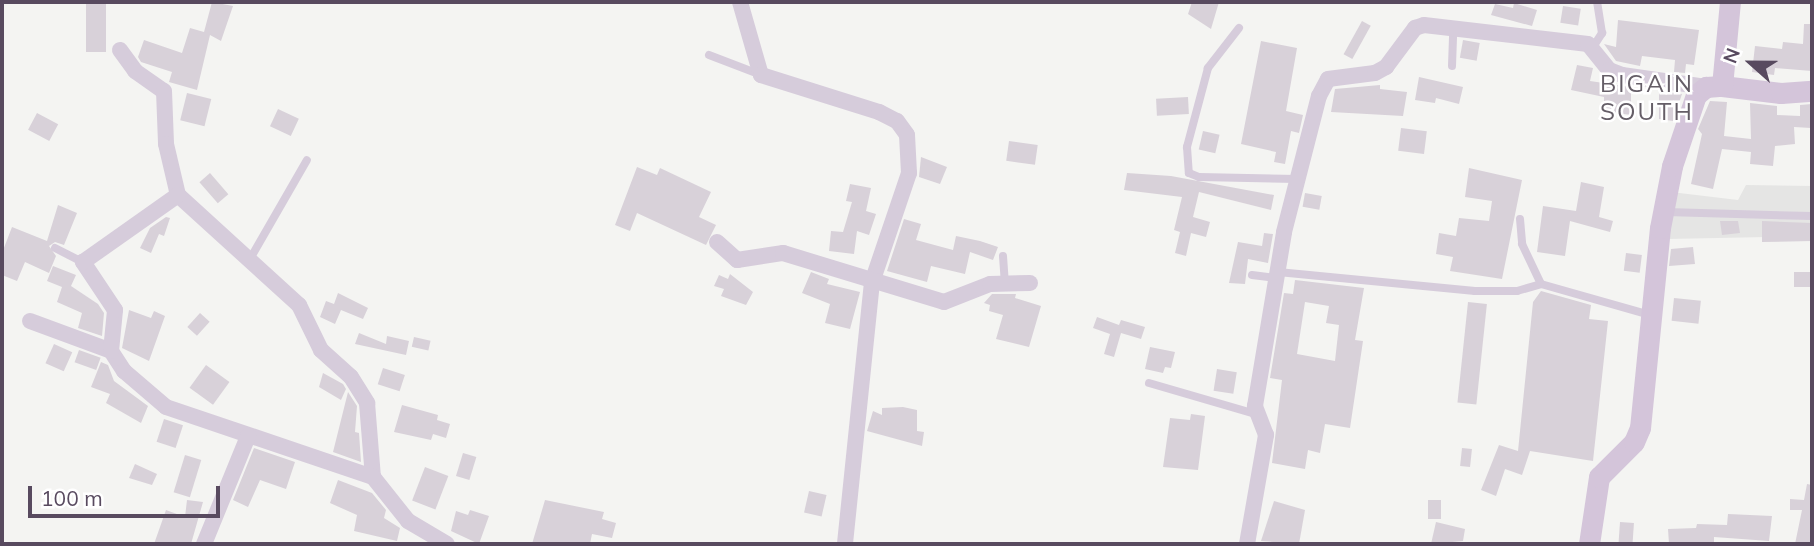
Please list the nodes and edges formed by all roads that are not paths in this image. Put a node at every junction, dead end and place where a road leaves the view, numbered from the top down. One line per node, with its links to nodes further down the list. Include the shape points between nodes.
1 (740, 2): 10 (street)
2 (1597, 2): 6 (lane, via 1602,33)
3 (1730, 2): 11 (street)
4 (1239, 28): 14 (lane, via 1208,68 1187,147 1189,173)
5 (1453, 30): 6 (street); 9 (lane); 14 (street, via 1415,28 1386,67 1368,75 1338,74 1328,79)
6 (1593, 47): 11 (street, via 1609,69 1622,75)
7 (120, 50): 15 (street, via 135,71 164,91 166,144)
8 (709, 55): 10 (lane)
9 (1452, 66)
10 (761, 75): 26 (street, via 878,111 897,121 907,135 911,169)
11 (1714, 87): 12 (street); 16 (street, via 1696,95 1680,131)
12 (1812, 91)
13 (307, 160): 22 (lane)
14 (1297, 179): 25 (street)
15 (178, 195): 22 (street); 23 (street)
16 (1663, 212): 17 (lane); 30 (street)
17 (1812, 216)
18 (1520, 219): 29 (lane, via 1522,244)
19 (716, 243): 26 (street, via 737,260 783,253)
20 (55, 248): 23 (lane)
21 (1003, 256): 27 (lane)
22 (250, 259): 36 (street, via 299,305 321,350 351,377 368,403)
23 (83, 262): 32 (street, via 115,310)
24 (1252, 275): 25 (lane)
25 (1278, 275): 29 (lane, via 1475,291 1517,291); 34 (street, via 1258,388)
26 (872, 282): 27 (street, via 944,302); 39 (street)
27 (1006, 282): 28 (street)
28 (1030, 283)
29 (1541, 284): 30 (lane)
30 (1650, 315): 41 (street, via 1640,428 1634,442 1599,477)
31 (30, 321): 32 (street)
32 (111, 351): 35 (street, via 153,400)
33 (1149, 383): 34 (lane)
34 (1259, 415): 40 (street, via 1266,435)
35 (248, 436): 36 (street); 37 (street)
36 (373, 478): 38 (street, via 408,521)
37 (204, 544)
38 (447, 544)
39 (845, 544)
40 (1247, 544)
41 (1589, 544)

